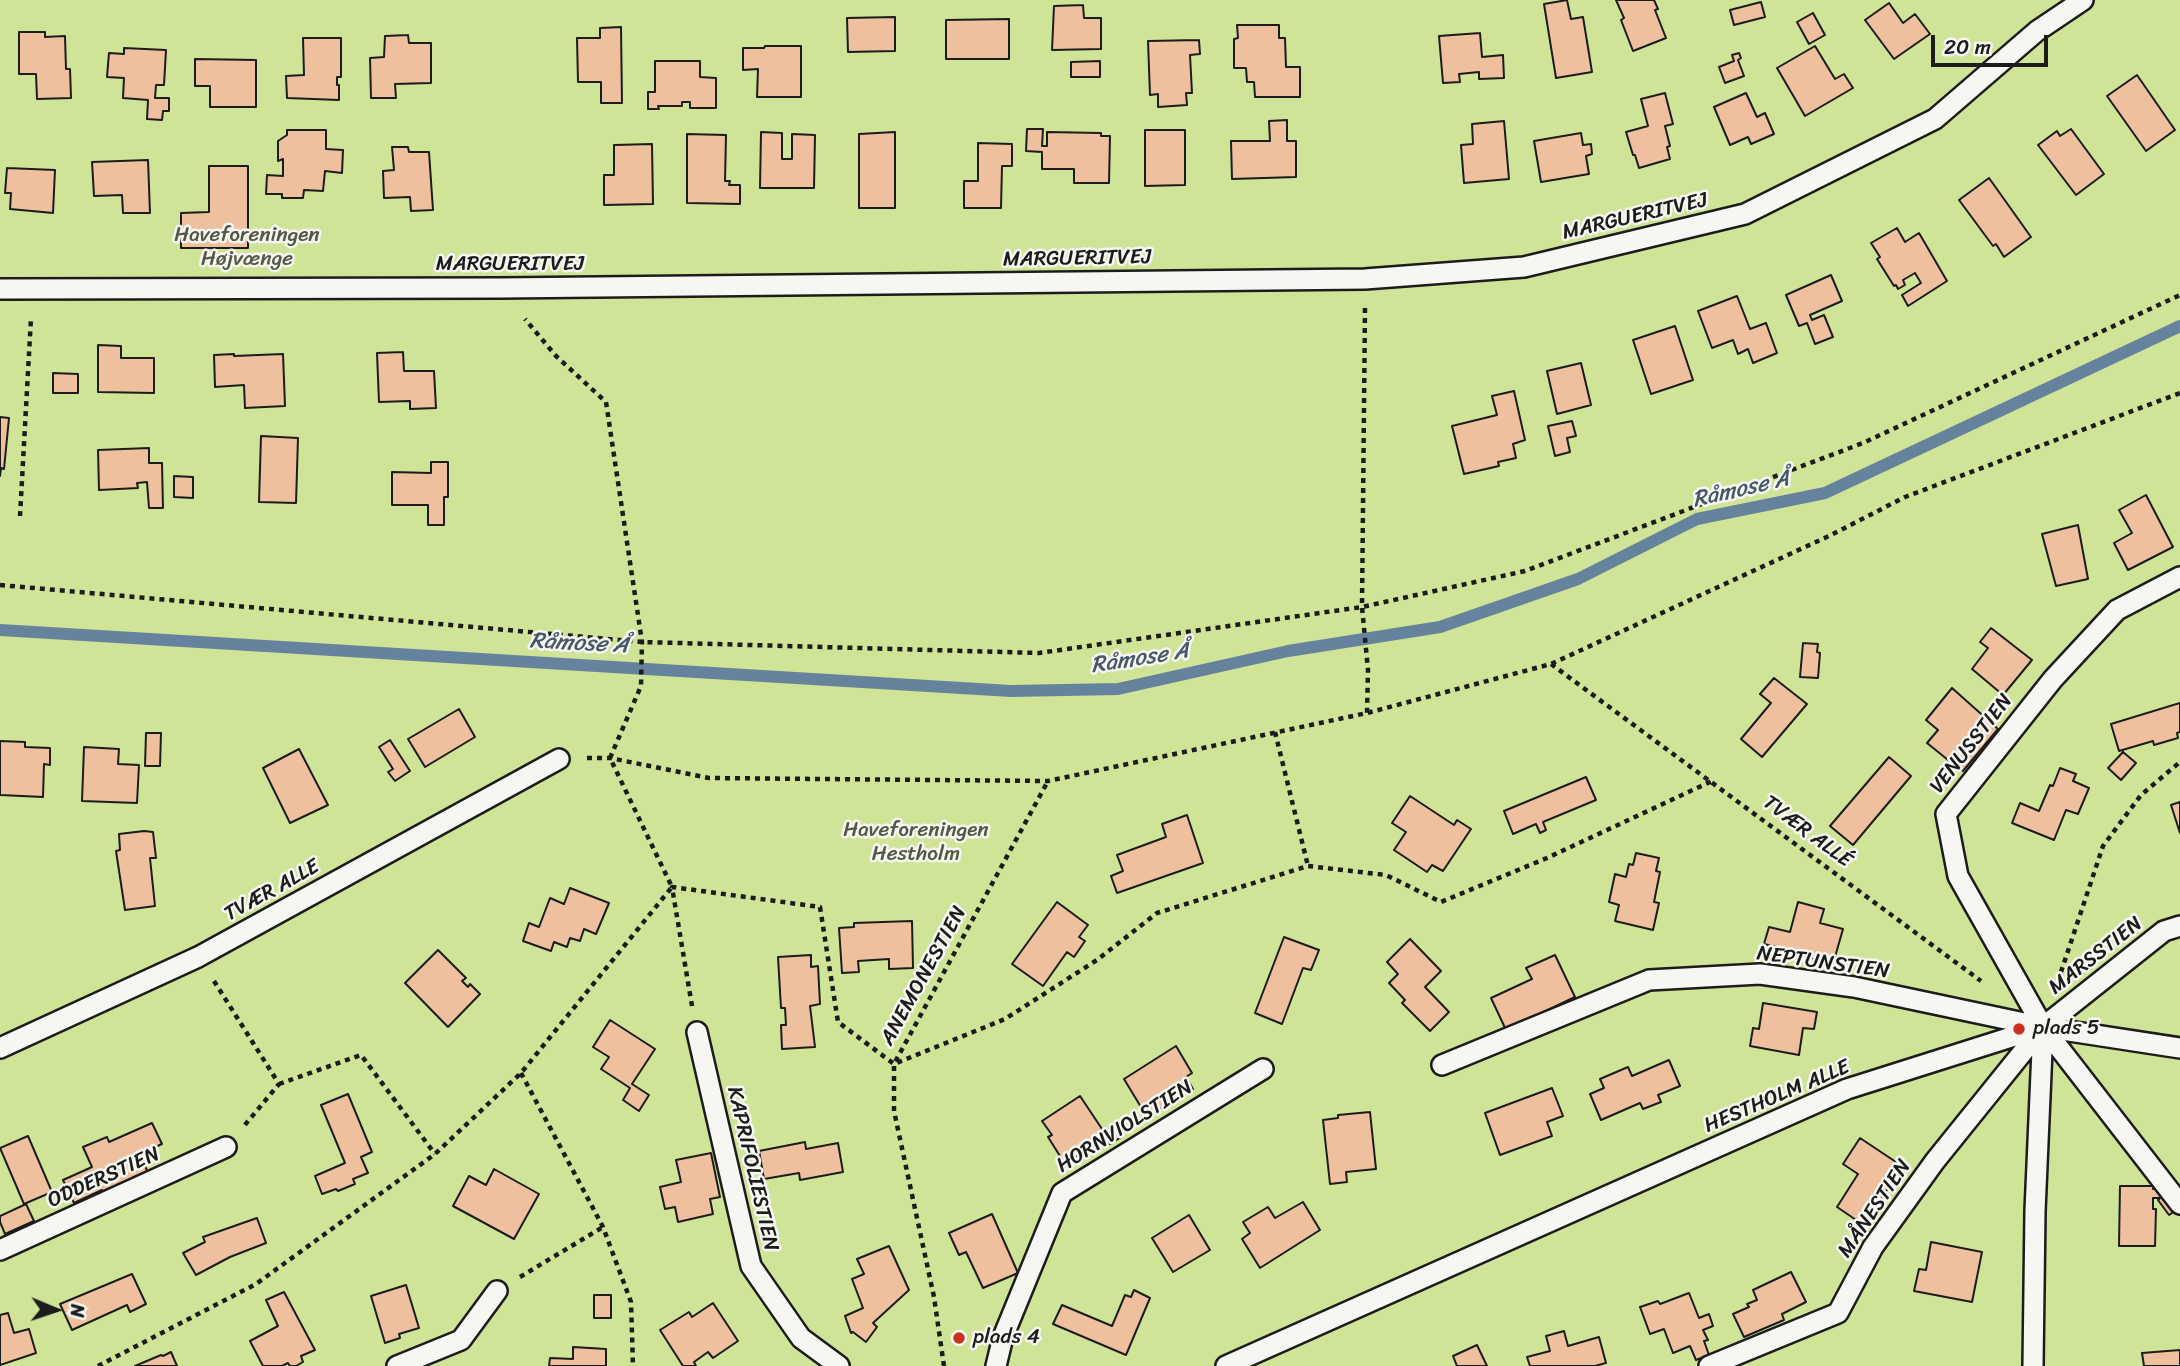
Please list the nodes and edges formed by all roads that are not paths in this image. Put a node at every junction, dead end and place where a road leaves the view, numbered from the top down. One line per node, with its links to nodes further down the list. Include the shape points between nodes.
1 (2083, 0): 2 (lane, MARGUERITVEJ, via 2036,31 1935,119 1745,214 1524,267 1365,279)
2 (0, 289)
3 (2180, 578): 6 (lane, VENUSSTIEN, via 2117,610 2053,679 1945,814 1958,876)
4 (559, 759): 8 (lane, TVÆR ALLE, via 198,957)
5 (2180, 926): 6 (lane, MARSSTIEN, via 2164,931)
6 (2043, 1027): 9 (lane, NEPTUNSTIEN); 10 (lane, NEPTUNSTIEN, via 1854,987 1760,974 1649,980); 13 (lane); 19 (lane, HESTHOLM ALLE, via 1847,1089); 20 (lane, MÅNESTIEN, via 1935,1161 1873,1247 1838,1313); 21 (lane)
7 (697, 1032): 17 (lane, KAPRIFOLIESTIEN, via 751,1266 801,1338)
8 (0, 1048)
9 (2180, 1048)
10 (1442, 1065)
11 (1263, 1069): 18 (lane, HORNVIOLSTIEN, via 1062,1193 1003,1337)
12 (226, 1147): 14 (lane, ODDERSTIEN)
13 (2180, 1204)
14 (0, 1250)
15 (497, 1291): 16 (lane, via 461,1340)
16 (397, 1366)
17 (839, 1366)
18 (996, 1366)
19 (1226, 1366)
20 (1709, 1366)
21 (2033, 1366)

